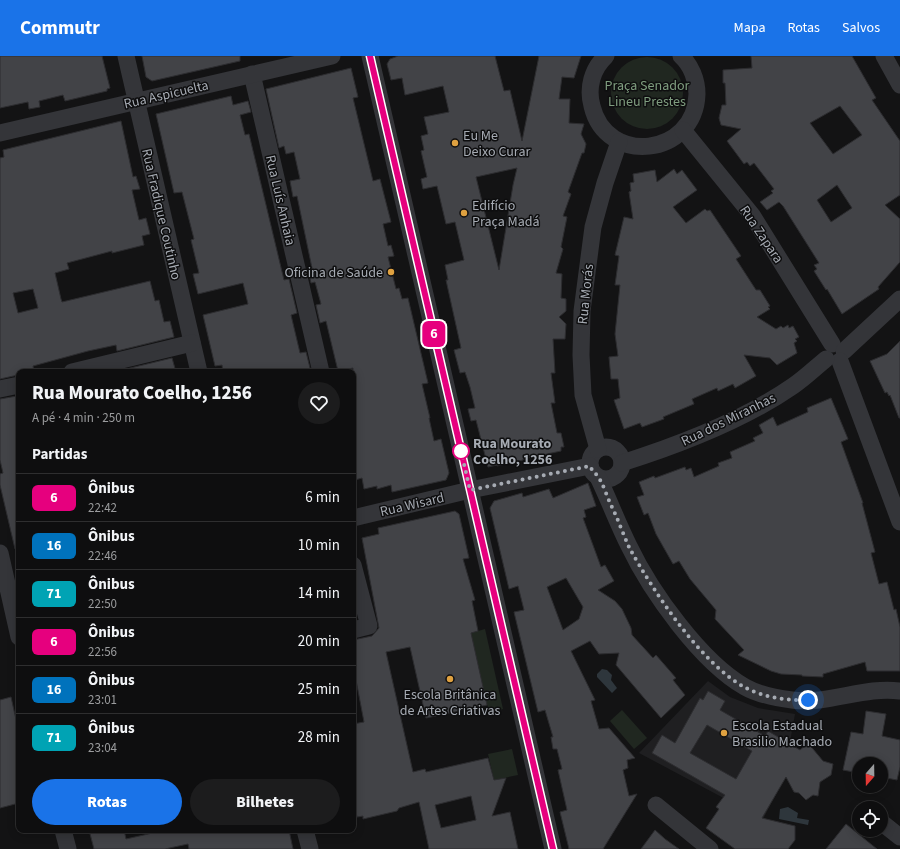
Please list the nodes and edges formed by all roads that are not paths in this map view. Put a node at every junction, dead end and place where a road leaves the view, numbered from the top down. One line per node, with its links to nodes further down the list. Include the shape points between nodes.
1 (126, 56): 9 (street, Rua Fradique Coutinho)
2 (332, 56): 7 (street, Rua Aspicuelta)
3 (370, 56): 24 (street)
4 (606, 56): 12 (street, via 600,61 592,78 589,97 594,115 604,131)
5 (681, 56): 10 (street, via 693,73 697,88 692,118)
6 (884, 56): 8 (street)
7 (252, 74): 9 (street, Rua Aspicuelta); 18 (street, Rua Luís Anhaia)
8 (900, 85)
9 (136, 101): 11 (street, Rua Aspicuelta); 14 (street, Rua Fradique Coutinho)
10 (683, 130): 12 (street, via 669,141 653,147 636,147); 15 (street, Rua Zapara, via 752,215)
11 (0, 133)
12 (620, 142): 21 (street, Rua Morás, via 593,227 582,310 583,395)
13 (900, 299): 15 (street, Rua dos Miranhas)
14 (192, 343): 16 (street); 17 (street, Rua Fradique Coutinho)
15 (836, 354): 22 (street, Rua dos Miranhas, via 793,387 744,414 697,436); 26 (street, Rua Zapara)
16 (84, 369)
17 (198, 369)
18 (320, 369)
19 (16, 386): 20 (street)
20 (0, 389)
21 (598, 449): 22 (street, via 607,447 616,450); 23 (street, via 591,456)
22 (622, 462): 23 (street, via 621,470 616,476 608,479)
23 (594, 471): 24 (street); 32 (street, via 629,547 651,583 690,636 729,677 747,688 769,696 794,700)
24 (470, 490): 25 (street, Rua Wisard); 40 (street)
25 (356, 515)
26 (900, 522)
27 (0, 554): 29 (street)
28 (356, 576): 31 (street, via 369,626)
29 (10, 598): 30 (street)
30 (16, 624)
31 (356, 629)
32 (900, 691)
33 (656, 805): 41 (street)
34 (888, 828): 37 (street)
35 (64, 833): 38 (street)
36 (306, 833): 39 (street)
37 (900, 837)
38 (68, 849)
39 (310, 849)
40 (553, 849)
41 (710, 849)

